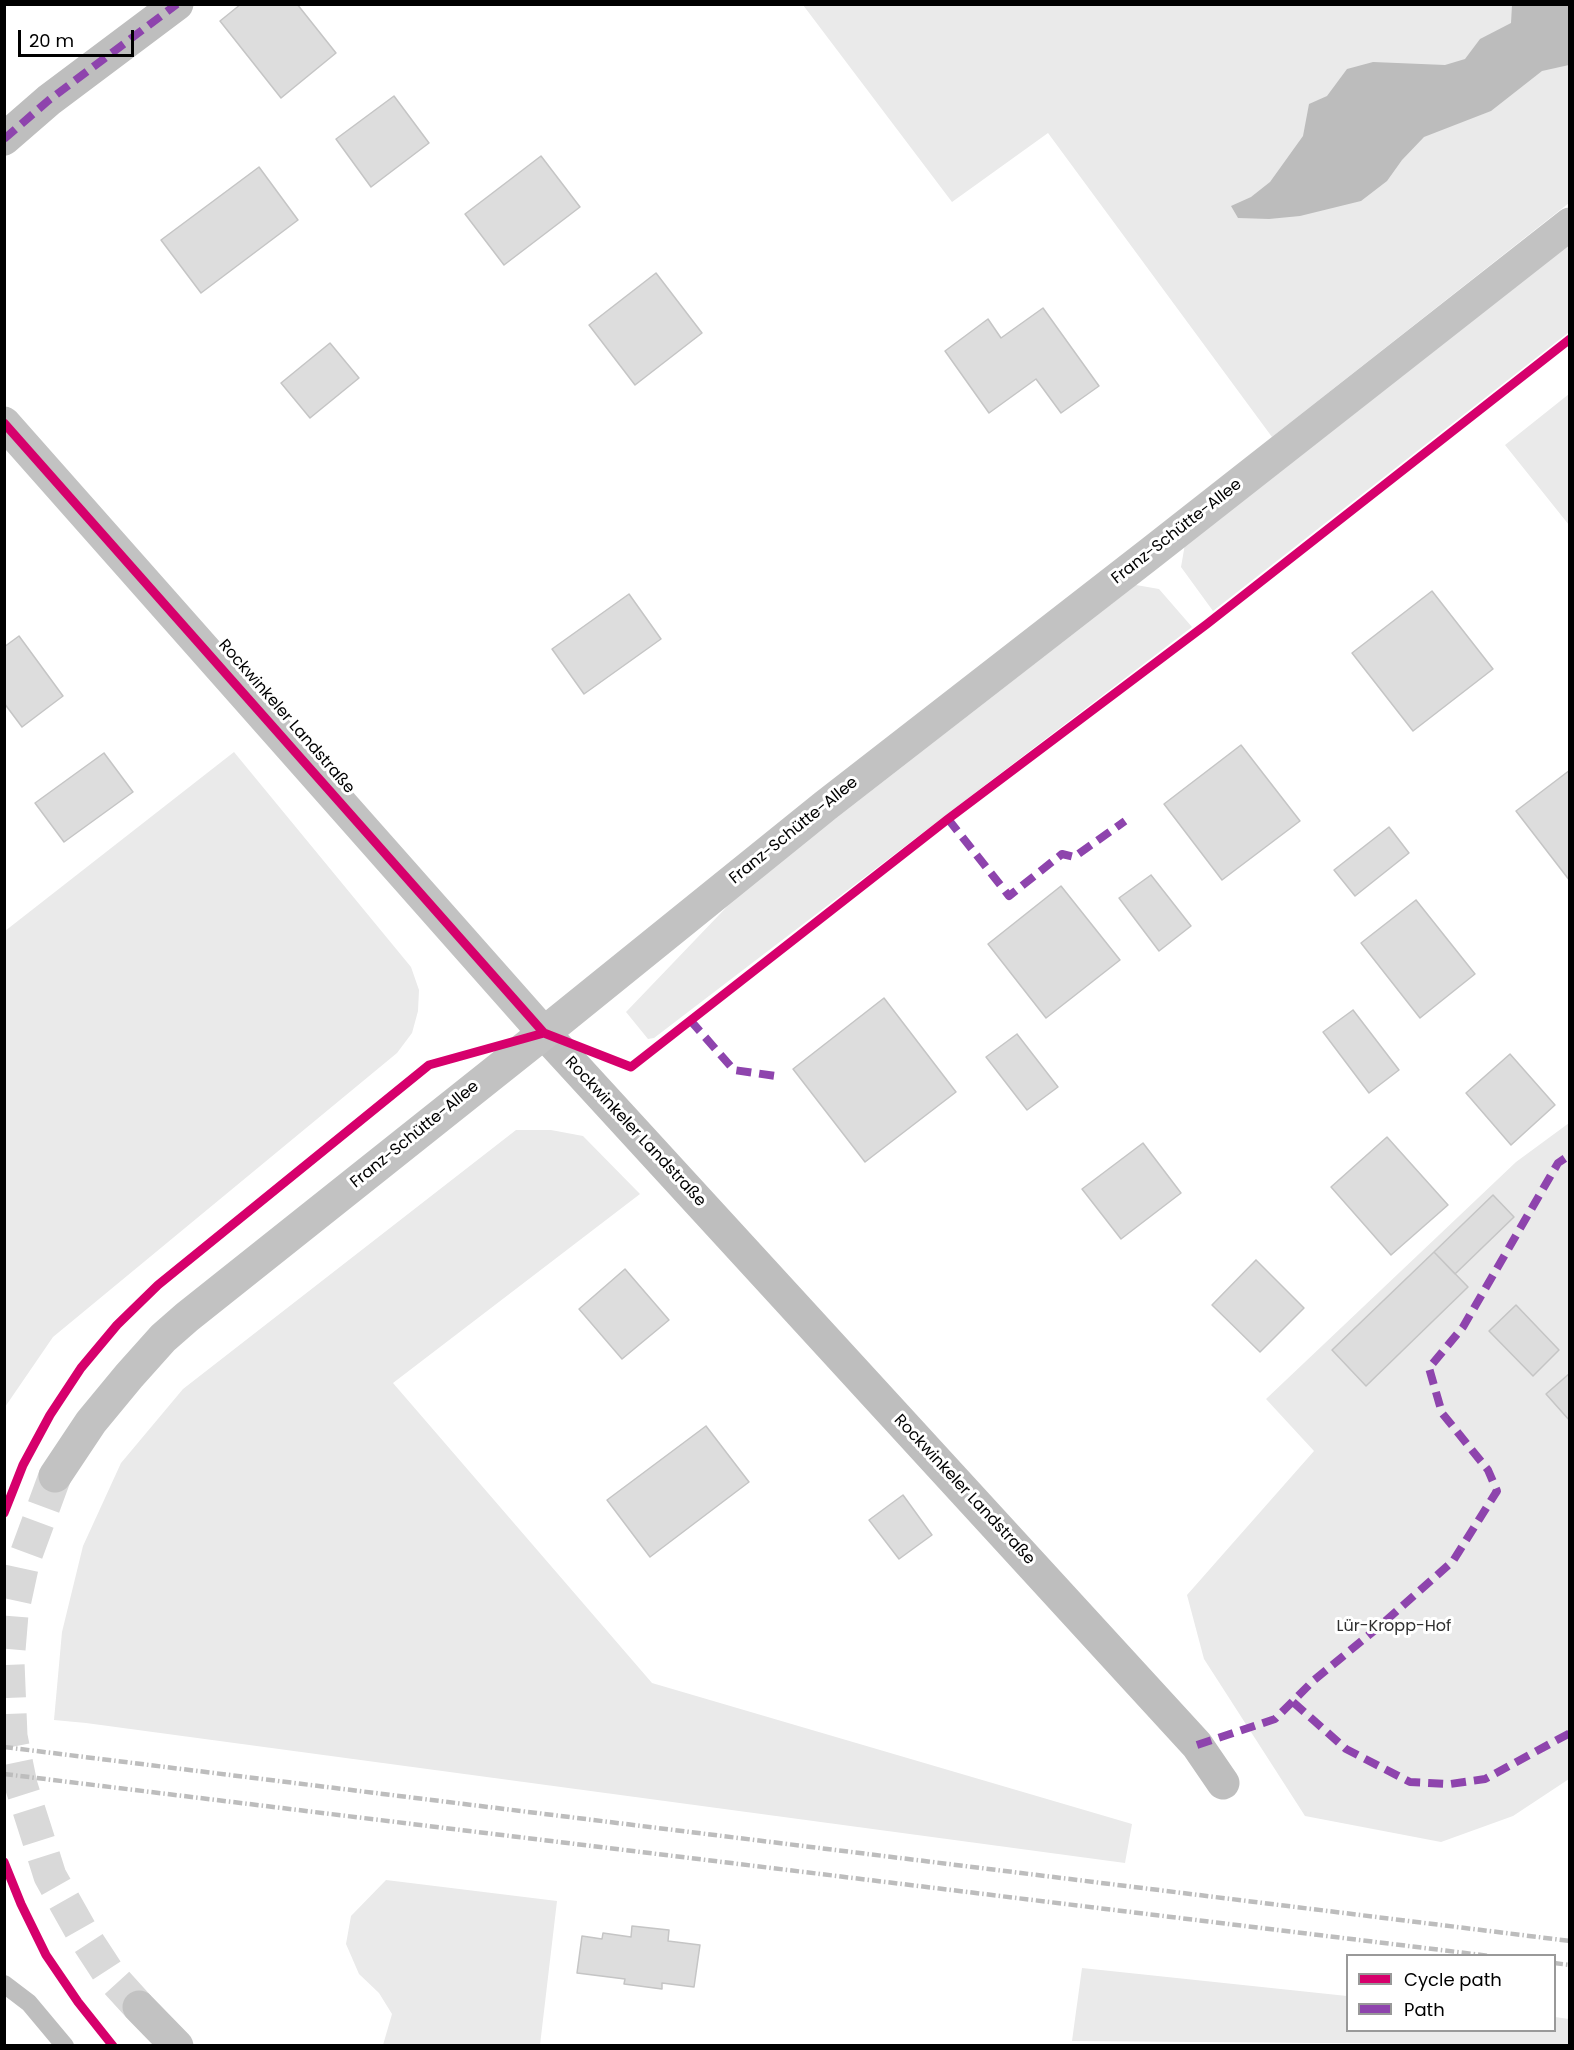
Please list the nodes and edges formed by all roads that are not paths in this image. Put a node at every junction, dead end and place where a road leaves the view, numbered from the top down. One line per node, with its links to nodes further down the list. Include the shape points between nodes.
1 (177, 4): 2 (street, via 49,100)
2 (4, 140)
3 (1569, 224): 5 (main road, Franz-Schütte-Allee, via 825,806)
4 (4, 423): 5 (main road, Rockwinkeler Landstraße)
5 (544, 1033): 6 (main road, Franz-Schütte-Allee, via 187,1317 92,1422); 7 (street, Rockwinkeler Landstraße, via 1197,1744)
6 (55, 1476)
7 (1223, 1783)
8 (4, 1984): 10 (lane, via 29,2003)
9 (139, 2007): 11 (main road)
10 (65, 2046)
11 (177, 2046)

